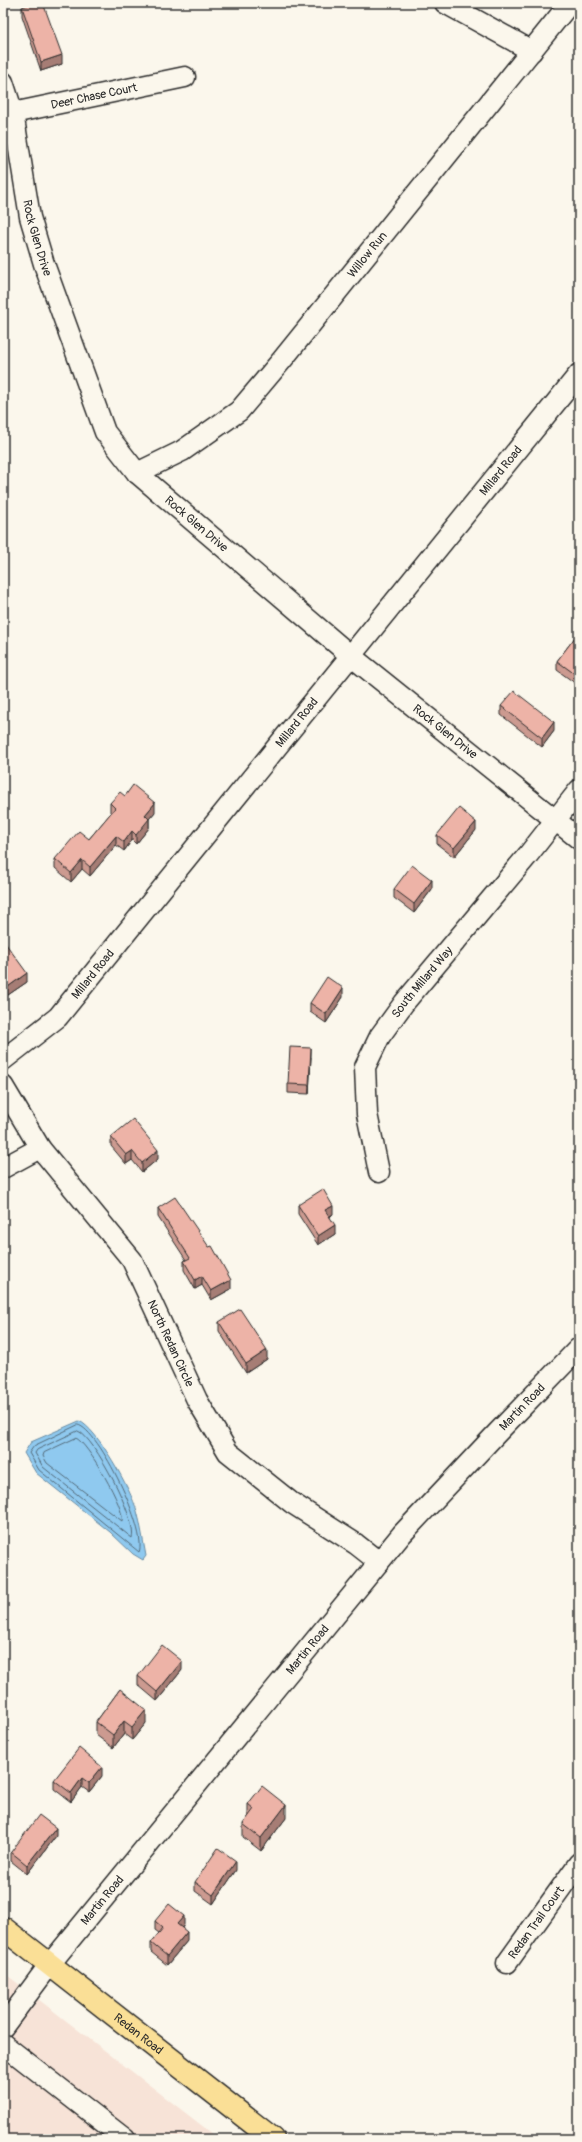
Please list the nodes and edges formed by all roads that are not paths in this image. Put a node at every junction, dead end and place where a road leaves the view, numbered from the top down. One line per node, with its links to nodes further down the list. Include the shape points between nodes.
1 (445, 3): 3 (street)
2 (570, 3): 3 (street, Willow Run)
3 (532, 51): 8 (street, Willow Run, via 239,411 182,451)
4 (185, 77): 6 (street, Deer Chase Court)
5 (3, 82): 6 (street, Rock Glen Drive)
6 (8, 114): 8 (street, Rock Glen Drive, via 30,217 44,264 105,432)
7 (579, 374): 9 (street, Millard Road)
8 (137, 473): 9 (street, Rock Glen Drive)
9 (351, 656): 11 (street, Rock Glen Drive); 13 (street, Millard Road, via 58,1017)
10 (579, 790): 11 (street, South Millard Way)
11 (555, 822): 12 (street, Rock Glen Drive); 17 (street, South Millard Way, via 404,1003 380,1036 365,1067 367,1114)
12 (579, 839)
13 (3, 1060)
14 (3, 1086): 15 (street, North Redan Circle)
15 (40, 1148): 16 (street); 19 (street, North Redan Circle, via 132,1260 197,1400 228,1452 292,1503)
16 (3, 1168)
17 (379, 1172)
18 (579, 1348): 19 (street, Martin Road, via 491,1438)
19 (379, 1562): 23 (street, Martin Road)
20 (579, 1863): 22 (street, Redan Trail Court)
21 (3, 1928): 23 (main road, Redan Road)
22 (507, 1963)
23 (50, 1964): 24 (street, Martin Road); 27 (main road, Redan Road)
24 (3, 2027)
25 (3, 2044): 26 (street)
26 (125, 2139)
27 (273, 2139)

